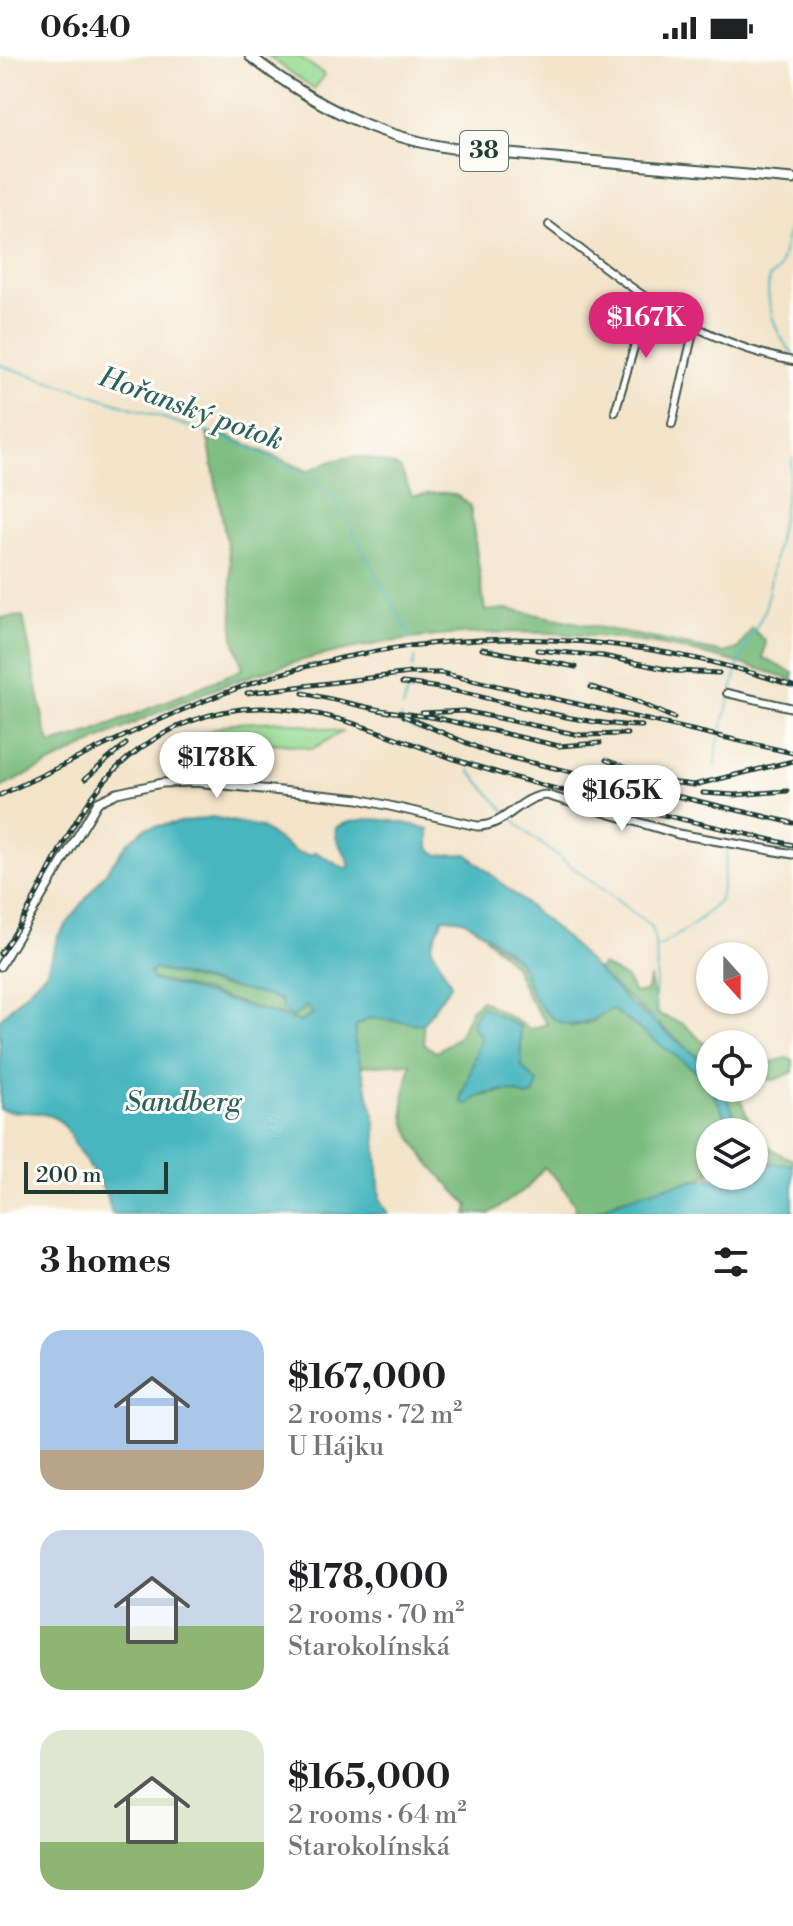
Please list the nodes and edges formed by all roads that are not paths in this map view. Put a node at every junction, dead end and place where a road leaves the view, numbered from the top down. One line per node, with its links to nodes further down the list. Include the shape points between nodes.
1 (250, 56): 2 (main road, 38, via 325,108 412,141)
2 (792, 180)
3 (549, 225): 4 (street)
4 (648, 300): 5 (street); 7 (street)
5 (694, 328): 6 (street, via 728,344); 8 (street)
6 (793, 361)
7 (615, 412)
8 (672, 424)
9 (730, 694): 10 (street)
10 (793, 708)
11 (793, 854): 12 (street, via 678,834 546,795 531,798 487,826 477,826 374,801 162,783 98,802)
12 (0, 966)

